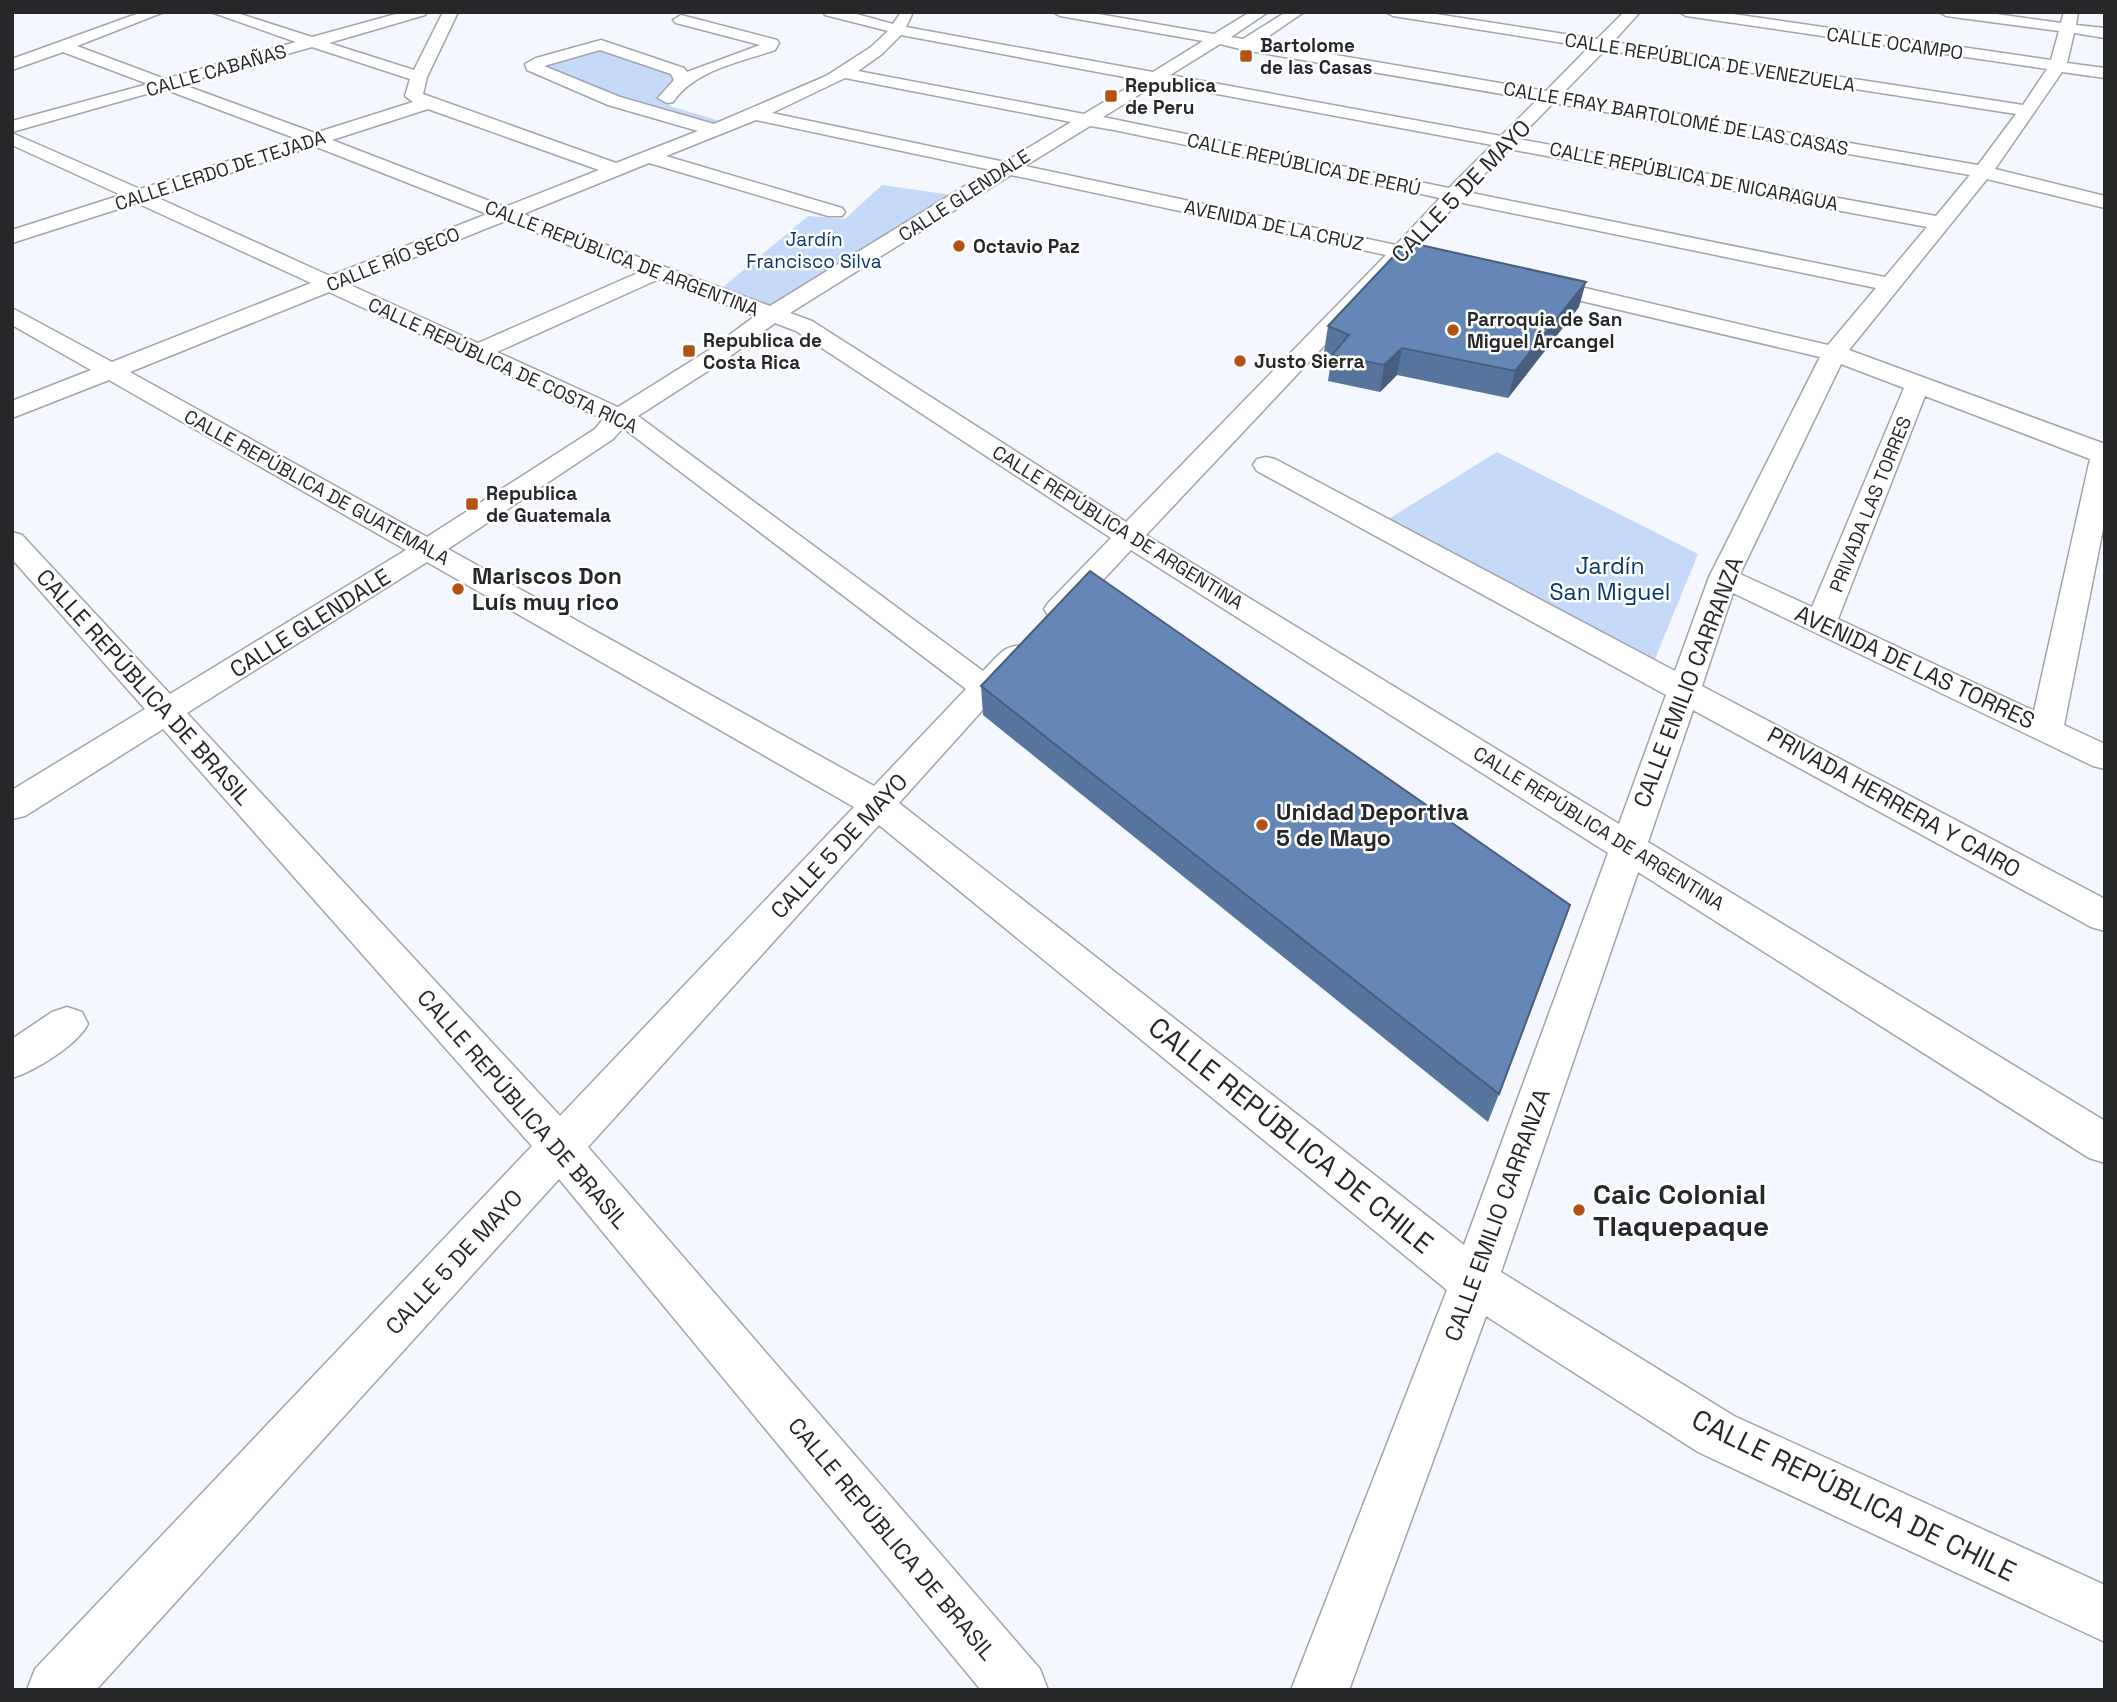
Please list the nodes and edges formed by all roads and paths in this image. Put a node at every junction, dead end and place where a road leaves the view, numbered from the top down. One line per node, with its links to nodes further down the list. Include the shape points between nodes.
1 (218, 12): 19 (street)
2 (421, 12): 19 (street, CALLE CABAÑAS)
3 (451, 12): 28 (street)
4 (830, 12): 16 (street, CALLE REPÚBLICA DE NICARAGUA)
5 (908, 12): 16 (street, CALLE RÍO SECO)
6 (1060, 12): 18 (street, CALLE FRAY BARTOLOMÉ DE LAS CASAS)
7 (1261, 12): 18 (street, CALLE GLENDALE)
8 (1297, 12): 20 (street, CALLE GLENDALE)
9 (1393, 12): 21 (street, CALLE REPÚBLICA DE VENEZUELA)
10 (1633, 12): 21 (street, CALLE 5 DE MAYO)
11 (1686, 12): 24 (street, CALLE OCAMPO)
12 (1947, 12): 15 (street)
13 (151, 13): 22 (street)
14 (681, 20): 29 (street, via 771,43)
15 (2069, 20): 17 (street); 24 (street, CALLE EMILIO CARRANZA)
16 (900, 30): 25 (street, CALLE RÍO SECO); 27 (street, CALLE REPÚBLICA DE NICARAGUA)
17 (2105, 33)
18 (1217, 39): 20 (street, CALLE FRAY BARTOLOMÉ DE LAS CASAS); 27 (street, CALLE GLENDALE)
19 (315, 42): 28 (street); 31 (street, CALLE CABAÑAS)
20 (1246, 44): 30 (street, CALLE GLENDALE); 32 (street, CALLE FRAY BARTOLOMÉ DE LAS CASAS)
21 (1602, 45): 32 (street, CALLE 5 DE MAYO); 35 (street, CALLE REPÚBLICA DE VENEZUELA)
22 (64, 47): 23 (street); 31 (street, CALLE REPÚBLICA DE ARGENTINA)
23 (12, 65)
24 (2057, 66): 26 (street, CALLE OCAMPO); 35 (street, CALLE EMILIO CARRANZA)
25 (842, 73): 36 (street, CALLE RÍO SECO); 37 (street, CALLE REPÚBLICA DE PERÚ)
26 (2105, 74)
27 (1155, 76): 30 (street, CALLE REPÚBLICA DE NICARAGUA); 37 (street, CALLE GLENDALE)
28 (419, 77): 33 (street, via 414,96)
29 (682, 79): 34 (street, via 669,91); 34 (street, via 678,71 601,45 533,64 533,68 614,101)
30 (1184, 82): 38 (street, CALLE GLENDALE); 43 (street, CALLE REPÚBLICA DE NICARAGUA)
31 (164, 85): 39 (street, CALLE CABAÑAS); 42 (street, CALLE REPÚBLICA DE ARGENTINA)
32 (1553, 96): 43 (street, CALLE 5 DE MAYO); 47 (street, CALLE FRAY BARTOLOMÉ DE LAS CASAS)
33 (428, 103): 42 (street, CALLE LERDO DE TEJADA); 46 (street)
34 (663, 109): 36 (street, AVENIDA DE LA CRUZ); 40 (street)
35 (2028, 111): 47 (street, CALLE EMILIO CARRANZA)
36 (744, 118): 40 (street, CALLE RÍO SECO); 45 (street, AVENIDA DE LA CRUZ)
37 (1084, 120): 38 (street, CALLE REPÚBLICA DE PERÚ); 45 (street, CALLE GLENDALE)
38 (1114, 125): 48 (street, CALLE GLENDALE); 50 (street, CALLE REPÚBLICA DE PERÚ)
39 (12, 127)
40 (714, 130): 44 (street, CALLE RÍO SECO)
41 (12, 138): 49 (street, CALLE REPÚBLICA DE COSTA RICA)
42 (314, 139): 49 (street, CALLE LERDO DE TEJADA); 54 (street, CALLE REPÚBLICA DE ARGENTINA)
43 (1508, 141): 50 (street, CALLE 5 DE MAYO); 55 (street, CALLE REPÚBLICA DE NICARAGUA)
44 (649, 157): 46 (street, CALLE RÍO SECO); 53 (street)
45 (1006, 168): 48 (street, AVENIDA DE LA CRUZ); 64 (street, CALLE GLENDALE)
46 (617, 170): 54 (street, CALLE RÍO SECO)
47 (1983, 172): 51 (street, CALLE FRAY BARTOLOMÉ DE LAS CASAS); 55 (street, CALLE EMILIO CARRANZA)
48 (1035, 174): 52 (street, CALLE GLENDALE); 57 (street, AVENIDA DE LA CRUZ)
49 (141, 195): 56 (street, CALLE LERDO DE TEJADA); 61 (street, CALLE REPÚBLICA DE COSTA RICA)
50 (1453, 195): 57 (street, CALLE 5 DE MAYO); 62 (street, CALLE REPÚBLICA DE PERÚ)
51 (2105, 202)
52 (989, 204)
53 (835, 212)
54 (505, 214): 59 (street, CALLE REPÚBLICA DE ARGENTINA); 61 (street, CALLE RÍO SECO)
55 (1940, 223): 62 (street, CALLE EMILIO CARRANZA)
56 (12, 237)
57 (1401, 252): 58 (street, AVENIDA DE LA CRUZ); 74 (street, CALLE 5 DE MAYO)
58 (1442, 261)
59 (658, 272): 64 (street, CALLE REPÚBLICA DE ARGENTINA); 65 (street)
60 (1510, 277): 66 (street)
61 (331, 284): 65 (street, CALLE REPÚBLICA DE COSTA RICA); 68 (street, CALLE RÍO SECO)
62 (1888, 284): 66 (street, CALLE EMILIO CARRANZA)
63 (12, 315): 68 (street, CALLE REPÚBLICA DE GUATEMALA)
64 (796, 322): 71 (street, CALLE GLENDALE, via 717,355); 74 (street, CALLE REPÚBLICA DE ARGENTINA)
65 (480, 351): 71 (street, CALLE REPÚBLICA DE COSTA RICA)
66 (1834, 353): 69 (street); 77 (street, CALLE EMILIO CARRANZA)
67 (748, 358): 71 (street, CALLE GLENDALE)
68 (111, 371): 70 (street, CALLE RÍO SECO); 76 (street, CALLE REPÚBLICA DE GUATEMALA)
69 (1917, 385): 72 (street); 78 (street, PRIVADA LAS TORRES)
70 (12, 410)
71 (621, 425): 76 (street, CALLE GLENDALE); 79 (street, CALLE REPÚBLICA DE COSTA RICA)
72 (2104, 454): 82 (street)
73 (1266, 465): 80 (street, PRIVADA HERRERA Y CAIRO)
74 (1128, 536): 79 (street, CALLE 5 DE MAYO); 86 (street, CALLE REPÚBLICA DE ARGENTINA)
75 (12, 541): 81 (street, CALLE REPÚBLICA DE BRASIL)
76 (428, 549): 81 (street, CALLE GLENDALE); 84 (street, CALLE REPÚBLICA DE GUATEMALA)
77 (1724, 577): 78 (street, AVENIDA DE LAS TORRES); 80 (street, CALLE EMILIO CARRANZA)
78 (1821, 623): 82 (street, AVENIDA DE LAS TORRES)
79 (985, 688): 84 (street, CALLE 5 DE MAYO)
80 (1684, 688): 86 (street, CALLE EMILIO CARRANZA); 87 (street, PRIVADA HERRERA Y CAIRO)
81 (166, 711): 85 (street, CALLE GLENDALE); 91 (street, CALLE REPÚBLICA DE BRASIL)
82 (2046, 730): 83 (street, AVENIDA DE LAS TORRES)
83 (2105, 758)
84 (877, 804): 91 (street, CALLE 5 DE MAYO); 92 (street, CALLE REPÚBLICA DE CHILE)
85 (12, 807)
86 (1628, 845): 90 (street, CALLE REPÚBLICA DE ARGENTINA); 92 (street, CALLE EMILIO CARRANZA)
87 (2105, 917)
88 (66, 1024): 89 (street)
89 (12, 1061)
90 (2105, 1144)
91 (560, 1147): 94 (street, CALLE 5 DE MAYO); 95 (street, CALLE REPÚBLICA DE BRASIL)
92 (1474, 1282): 93 (street, CALLE REPÚBLICA DE CHILE, via 1716,1434); 96 (street, CALLE EMILIO CARRANZA)
93 (2105, 1614)
94 (56, 1690)
95 (1019, 1690)
96 (1320, 1690)

